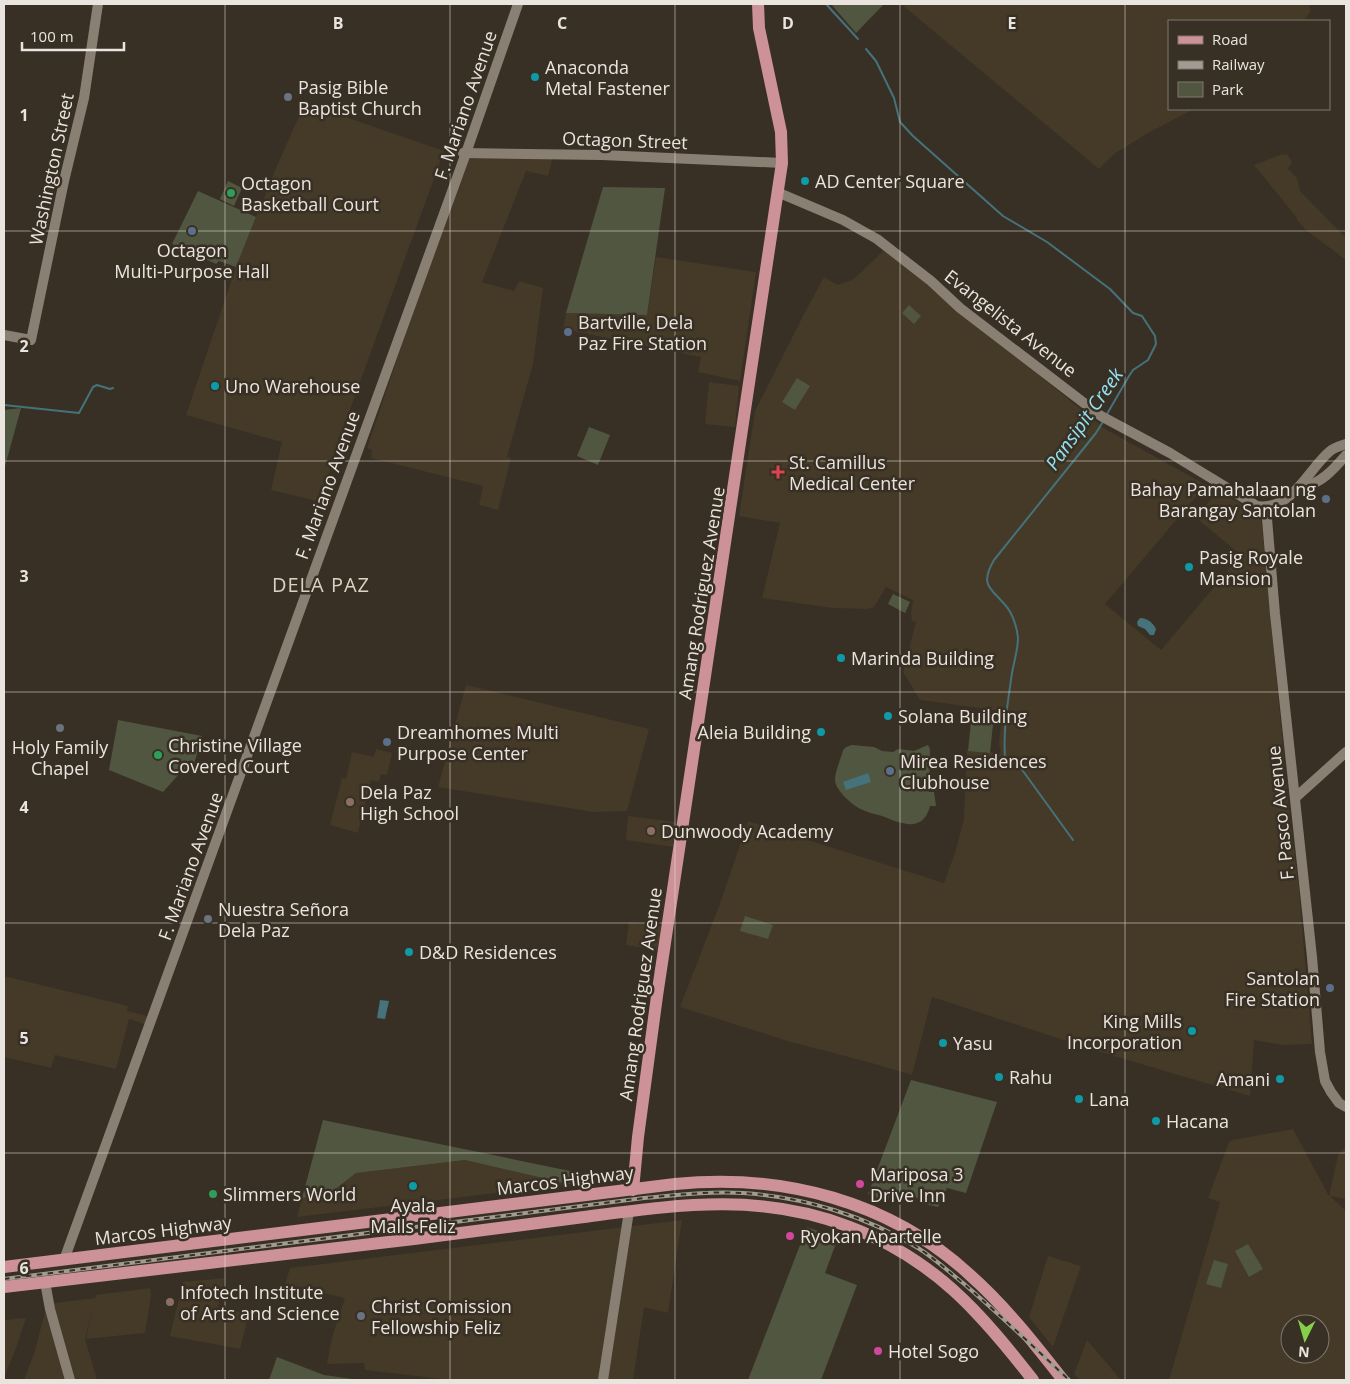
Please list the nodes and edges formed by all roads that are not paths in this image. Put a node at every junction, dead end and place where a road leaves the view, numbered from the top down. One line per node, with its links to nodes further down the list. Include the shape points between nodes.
1 (98, 4): 7 (street, Washington Street, via 84,98 31,340)
2 (518, 4): 4 (street, F. Mariano Avenue)
3 (758, 4): 5 (main road, Amang Rodriguez Avenue, via 760,37 781,132)
4 (464, 153): 5 (street, Octagon Street); 24 (street, F. Mariano Avenue)
5 (782, 163): 6 (main road, Amang Rodriguez Avenue)
6 (777, 192): 11 (street, Evangelista Avenue, via 843,220 877,239 960,308 1106,418 1170,452 1251,502); 15 (main road, Amang Rodriguez Avenue)
7 (4, 335)
8 (1346, 444): 10 (street, via 1329,452)
9 (1346, 455): 10 (street, via 1325,477 1310,486)
10 (1301, 487): 11 (street)
11 (1266, 507): 13 (street, F. Pasco Avenue)
12 (1346, 752): 13 (street)
13 (1295, 798): 14 (street, F. Pasco Avenue, via 1325,1080 1331,1092)
14 (1346, 1107)
15 (635, 1163): 16 (main road); 18 (main road, Amang Rodriguez Avenue)
16 (652, 1187): 17 (main road, Marcos Highway, via 741,1181); 18 (main road, Marcos Highway)
17 (802, 1189): 20 (main road); 32 (main road, Marcos Highway, via 876,1213 938,1249 991,1294)
18 (633, 1190): 21 (main road, Marcos Highway)
19 (629, 1211): 20 (main road, via 709,1204 752,1204); 22 (main road); 30 (street)
20 (795, 1211): 31 (main road, via 849,1227 884,1242 928,1269 974,1309)
21 (430, 1214): 22 (main road); 23 (main road, Marcos Highway)
22 (434, 1236): 26 (main road)
23 (171, 1247): 24 (main road, Marcos Highway); 26 (main road)
24 (64, 1260): 25 (main road, Marcos Highway)
25 (4, 1267)
26 (174, 1267): 27 (main road)
27 (44, 1282): 28 (main road); 29 (street)
28 (4, 1287)
29 (70, 1380)
30 (602, 1380)
31 (1033, 1380)
32 (1063, 1380)

